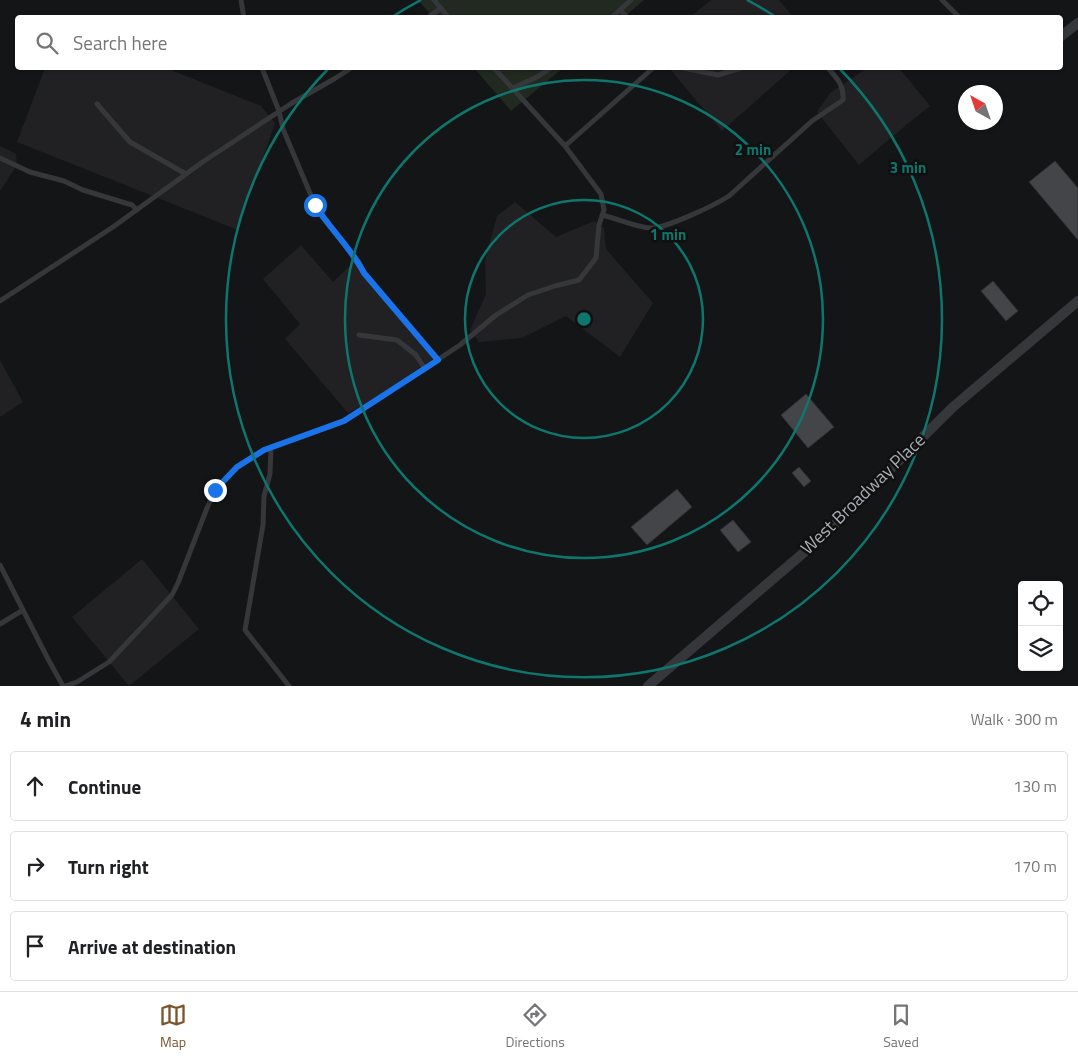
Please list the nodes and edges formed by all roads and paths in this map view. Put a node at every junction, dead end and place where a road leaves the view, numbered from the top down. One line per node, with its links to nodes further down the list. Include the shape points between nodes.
1 (241, 0): 7 (lane)
2 (434, 0): 5 (lane)
3 (631, 0): 6 (lane)
4 (942, 0): 12 (lane)
5 (441, 8): 8 (lane); 9 (lane)
6 (620, 10): 10 (lane); 11 (lane)
7 (244, 15)
8 (431, 15)
9 (447, 15)
10 (614, 15)
11 (625, 15)
12 (957, 15)
13 (1078, 23): 14 (street)
14 (1063, 35)
15 (263, 70): 25 (lane)
16 (348, 70): 25 (lane)
17 (496, 70): 23 (lane)
18 (548, 70): 23 (lane)
19 (651, 70): 26 (lane)
20 (693, 70): 21 (lane, via 718,75)
21 (734, 70)
22 (830, 70): 30 (lane, via 844,91 843,100 812,121 730,196 652,228)
23 (513, 88): 26 (lane)
24 (97, 104): 28 (lane, via 130,142)
25 (279, 111): 28 (lane); 34 (lane, via 283,129 323,218 359,262 364,273)
26 (565, 146): 30 (lane, via 601,194)
27 (0, 158): 29 (lane, via 30,172 64,180 83,190 132,204)
28 (186, 174): 29 (lane)
29 (137, 210): 31 (lane)
30 (602, 215): 34 (lane, via 596,258 580,280 528,295 496,315)
31 (0, 301)
32 (1078, 301): 42 (street, West Broadway Place, via 953,407 822,537)
33 (359, 335): 35 (lane, via 397,340 416,355)
34 (438, 360): 35 (lane)
35 (425, 368): 36 (lane, via 344,421)
36 (271, 447): 40 (lane, via 237,467 215,490 172,595 109,662 77,682); 41 (lane, via 263,525 245,630)
37 (0, 565): 38 (lane)
38 (23, 610): 39 (lane); 40 (lane)
39 (0, 624)
40 (64, 686)
41 (289, 686)
42 (648, 686)

